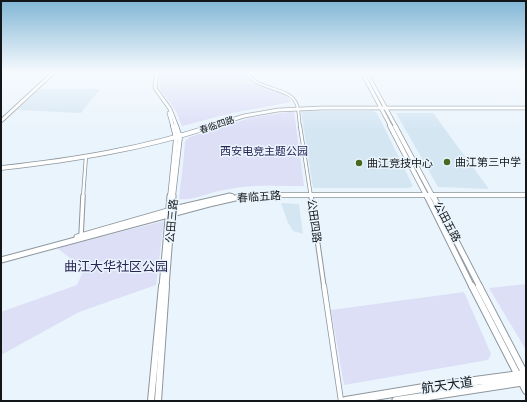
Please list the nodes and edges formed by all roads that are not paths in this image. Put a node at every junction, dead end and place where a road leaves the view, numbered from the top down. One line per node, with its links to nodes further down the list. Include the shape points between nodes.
1 (30, 91): 11 (street)
2 (34, 91): 12 (street)
3 (155, 91): 13 (street, 公田三路, via 168,109)
4 (278, 91): 9 (street, via 295,101)
5 (373, 91): 7 (street, 公田五路)
6 (375, 91): 7 (street, 公田五路)
7 (383, 107): 8 (street, 春临四路); 9 (street, 春临四路); 17 (street, 公田五路)
8 (415, 107): 10 (street); 10 (street, 春临四路)
9 (297, 108): 13 (street, 春临四路, via 244,116); 16 (street, 公田四路)
10 (526, 108)
11 (1, 117)
12 (1, 121)
13 (178, 136): 14 (street, 春临四路); 19 (street, 公田三路)
14 (86, 157): 15 (street, 春临四路); 20 (street)
15 (1, 167)
16 (310, 194): 17 (street, 春临五路); 19 (street, 春临五路, via 246,196); 26 (street, 公田四路)
17 (429, 194): 18 (street, 春临五路); 22 (street, 公田五路); 22 (street, 公田五路)
18 (526, 194)
19 (170, 213): 20 (street, 春临五路); 24 (street, 公田三路); 25 (street, 公田三路)
20 (80, 238): 21 (street, 春临五路)
21 (1, 259)
22 (524, 377): 23 (street); 27 (main road, 航天大道, via 429,387); 28 (main road, 航天大道)
23 (526, 391)
24 (151, 401)
25 (158, 401)
26 (341, 401)
27 (345, 401)
28 (396, 401)

